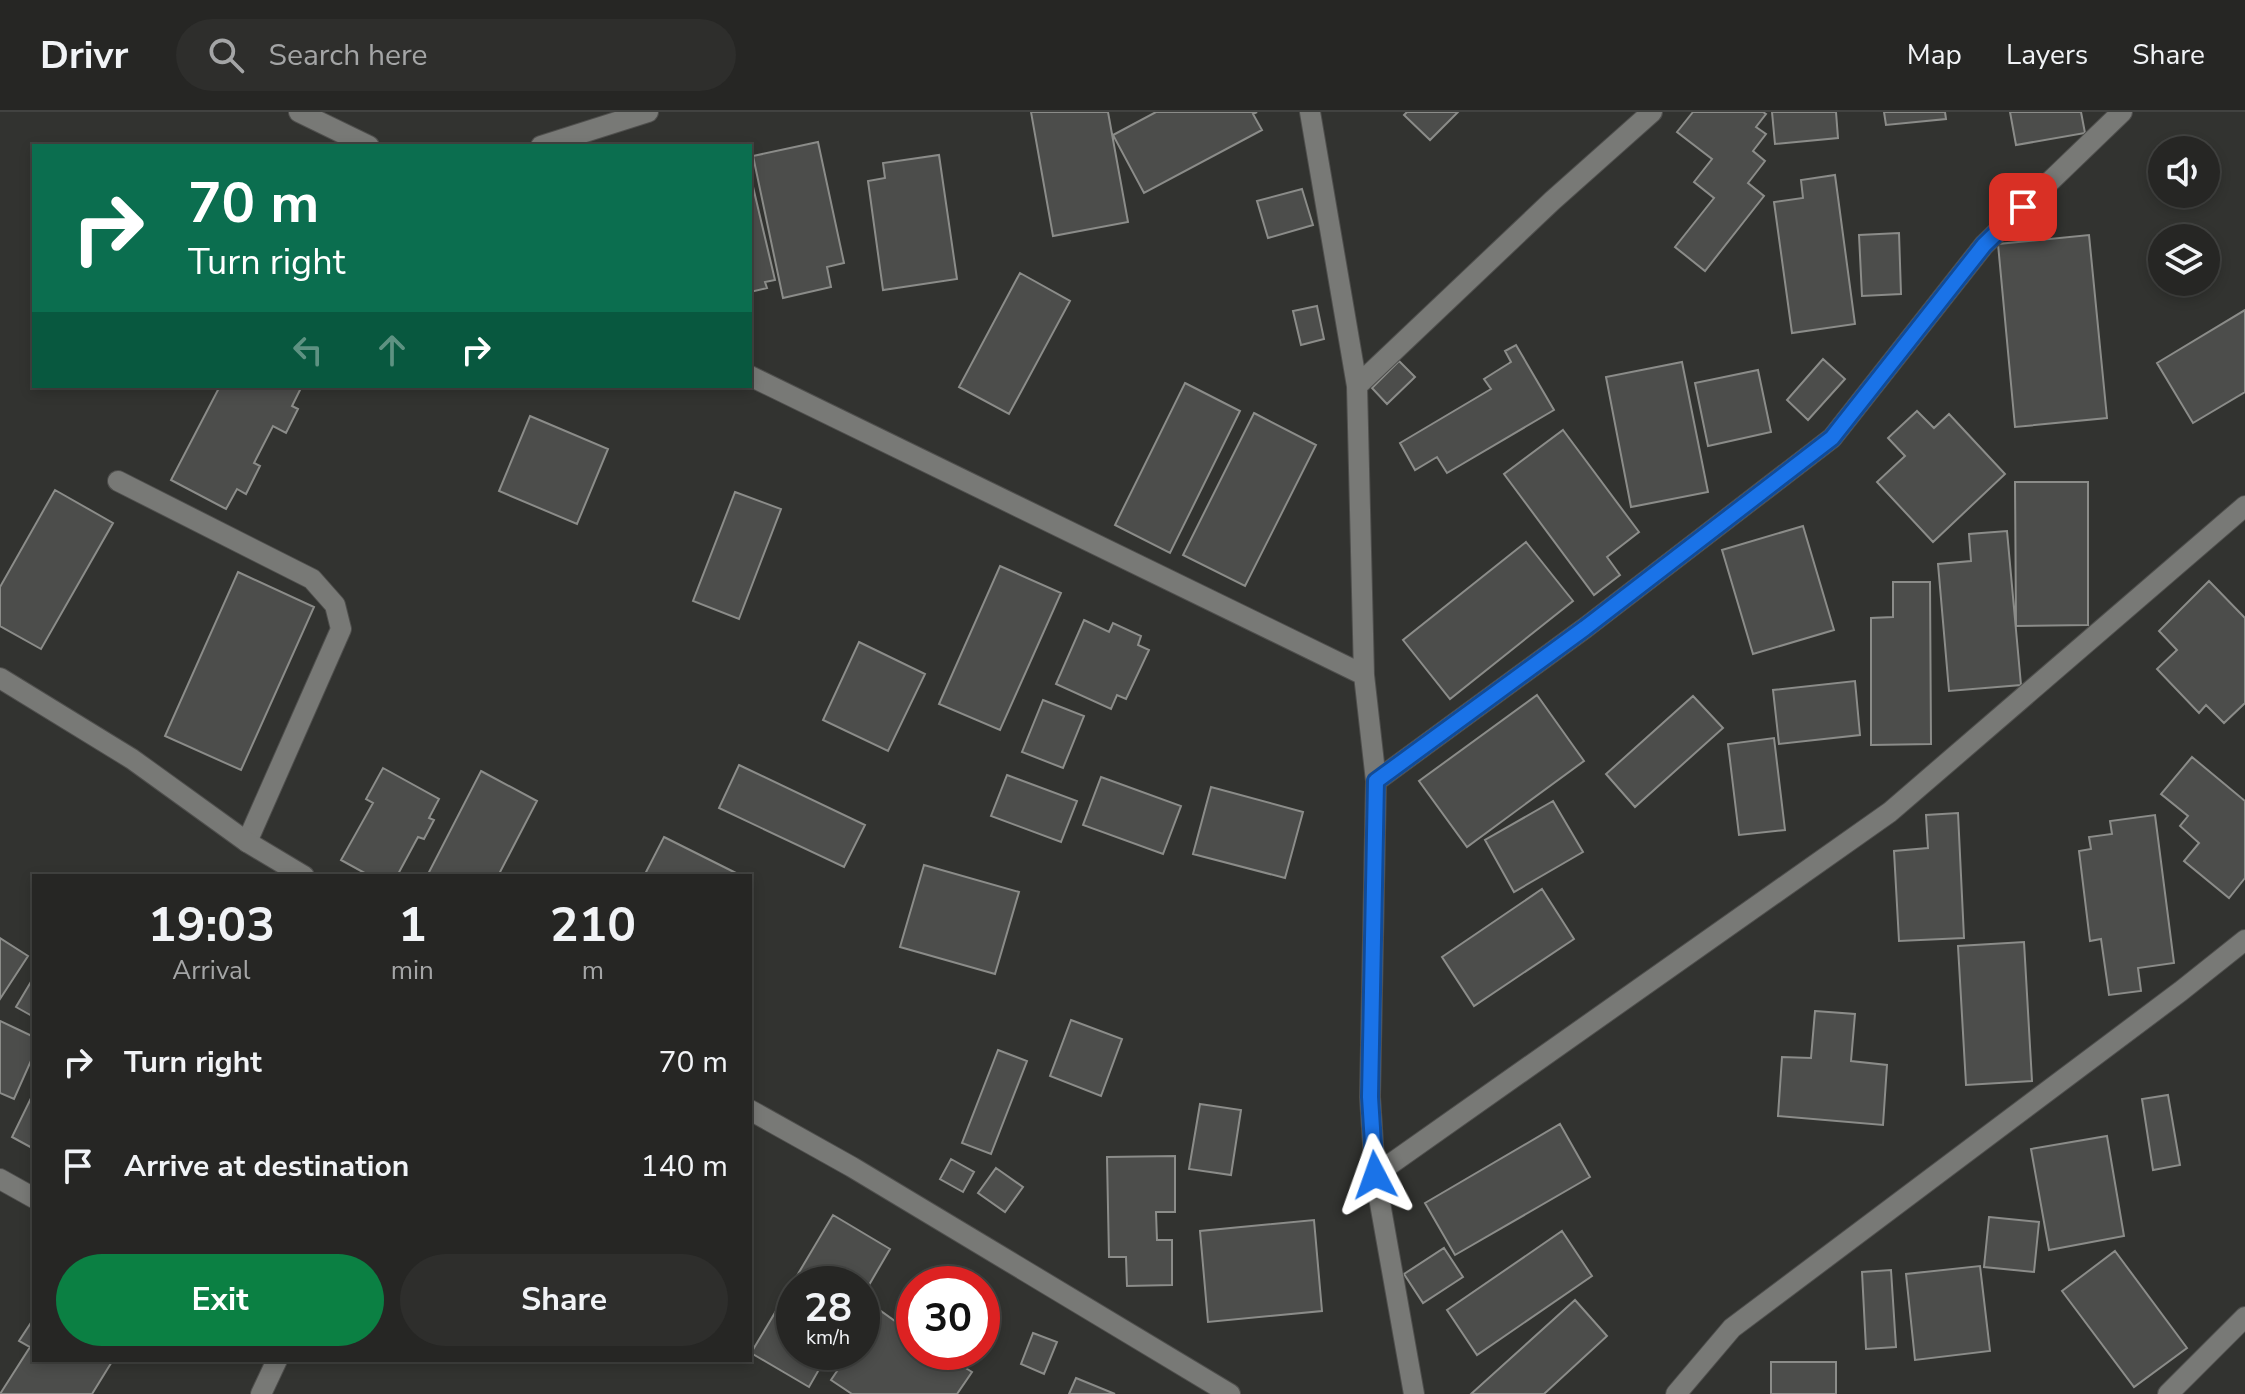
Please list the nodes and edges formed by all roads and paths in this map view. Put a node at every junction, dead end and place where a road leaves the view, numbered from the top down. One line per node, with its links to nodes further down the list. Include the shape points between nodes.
1 (299, 112): 6 (street)
2 (648, 112): 7 (street)
3 (1310, 112): 9 (street)
4 (1652, 112): 9 (street)
5 (2122, 112): 14 (street, via 1984,245 1832,438)
6 (365, 144)
7 (547, 144)
8 (752, 377): 12 (street)
9 (1357, 386): 12 (street)
10 (118, 481): 15 (street, via 312,579 335,605 341,629)
11 (2245, 506): 19 (street, via 1890,812)
12 (1364, 675): 14 (street)
13 (0, 678): 15 (street, via 132,759)
14 (1376, 781): 19 (street, via 1370,1097)
15 (247, 842): 16 (street)
16 (301, 874)
17 (2245, 940): 27 (street, via 1732,1328)
18 (752, 1111): 25 (street)
19 (1375, 1175): 26 (street)
20 (0, 1179): 21 (street)
21 (32, 1197)
22 (2245, 1317): 28 (street)
23 (276, 1362): 24 (street)
24 (261, 1394)
25 (1230, 1394)
26 (1414, 1394)
27 (1676, 1394)
28 (2168, 1394)

